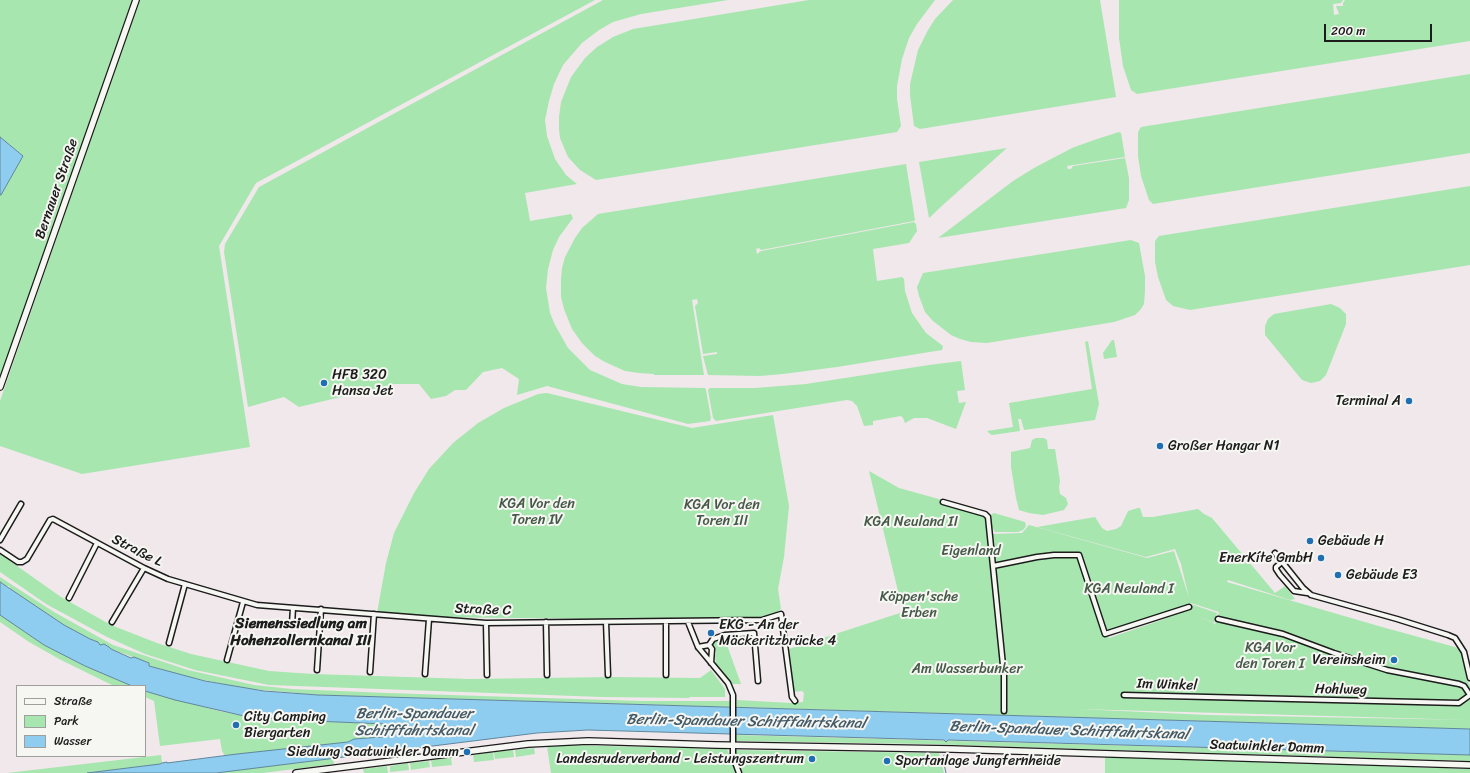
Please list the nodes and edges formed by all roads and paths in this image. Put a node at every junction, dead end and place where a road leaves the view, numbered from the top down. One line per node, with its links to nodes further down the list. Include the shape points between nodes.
1 (136, 0): 2 (main road, Bernauer Straße)
2 (0, 386)
3 (942, 502): 10 (street, via 988,517)
4 (21, 504): 5 (street)
5 (0, 540)
6 (97, 543): 7 (street, Straße L, via 50,520 22,562); 11 (street, Straße L); 14 (street)
7 (0, 550)
8 (1275, 553): 9 (street)
9 (1282, 562): 13 (street); 13 (street, via 1276,567 1280,575 1294,591)
10 (993, 566): 16 (street, via 1037,557 1079,555 1105,634); 47 (street, via 1004,675)
11 (144, 568): 12 (street, Straße L); 22 (street)
12 (185, 584): 15 (street, Straße L); 29 (street)
13 (1307, 593): 41 (street, via 1455,638 1464,652)
14 (69, 598)
15 (243, 602): 17 (street, Straße L); 32 (street)
16 (1189, 607)
17 (293, 608): 18 (street, Straße C); 28 (street)
18 (321, 610): 19 (street, Straße C); 34 (street)
19 (374, 614): 20 (street, Straße C); 35 (street)
20 (429, 619): 27 (street, Straße C); 36 (street)
21 (1218, 619): 44 (street, via 1283,634 1388,670 1459,684 1464,686)
22 (112, 622)
23 (546, 622): 24 (street, Straße C); 27 (street, Straße C); 37 (street)
24 (606, 622): 25 (street, Straße C); 38 (street)
25 (666, 622): 26 (street, Straße C); 39 (street)
26 (688, 622): 31 (street); 46 (street, Straße C, via 762,620 781,614 792,697)
27 (486, 623): 40 (street)
28 (292, 624)
29 (169, 643)
30 (709, 645): 31 (street); 33 (street, via 712,649); 42 (street, via 713,639 725,634 754,633)
31 (698, 647): 33 (street)
32 (227, 660)
33 (712, 664): 48 (street, via 728,683 733,695)
34 (317, 670)
35 (370, 672)
36 (426, 674)
37 (547, 675)
38 (608, 675)
39 (666, 675)
40 (487, 676)
41 (1470, 678)
42 (758, 681)
43 (1124, 695): 45 (street, Im Winkel)
44 (1470, 695): 45 (street, Hohlweg, via 1459,703)
45 (1209, 698)
46 (795, 701)
47 (1004, 711)
48 (732, 743): 49 (main road, Saatwinkler Damm); 50 (main road, Saatwinkler Damm, via 543,743); 52 (street, via 732,757)
49 (1470, 765)
50 (312, 772): 51 (main road, Saatwinkler Damm)
51 (296, 773)
52 (739, 773)

